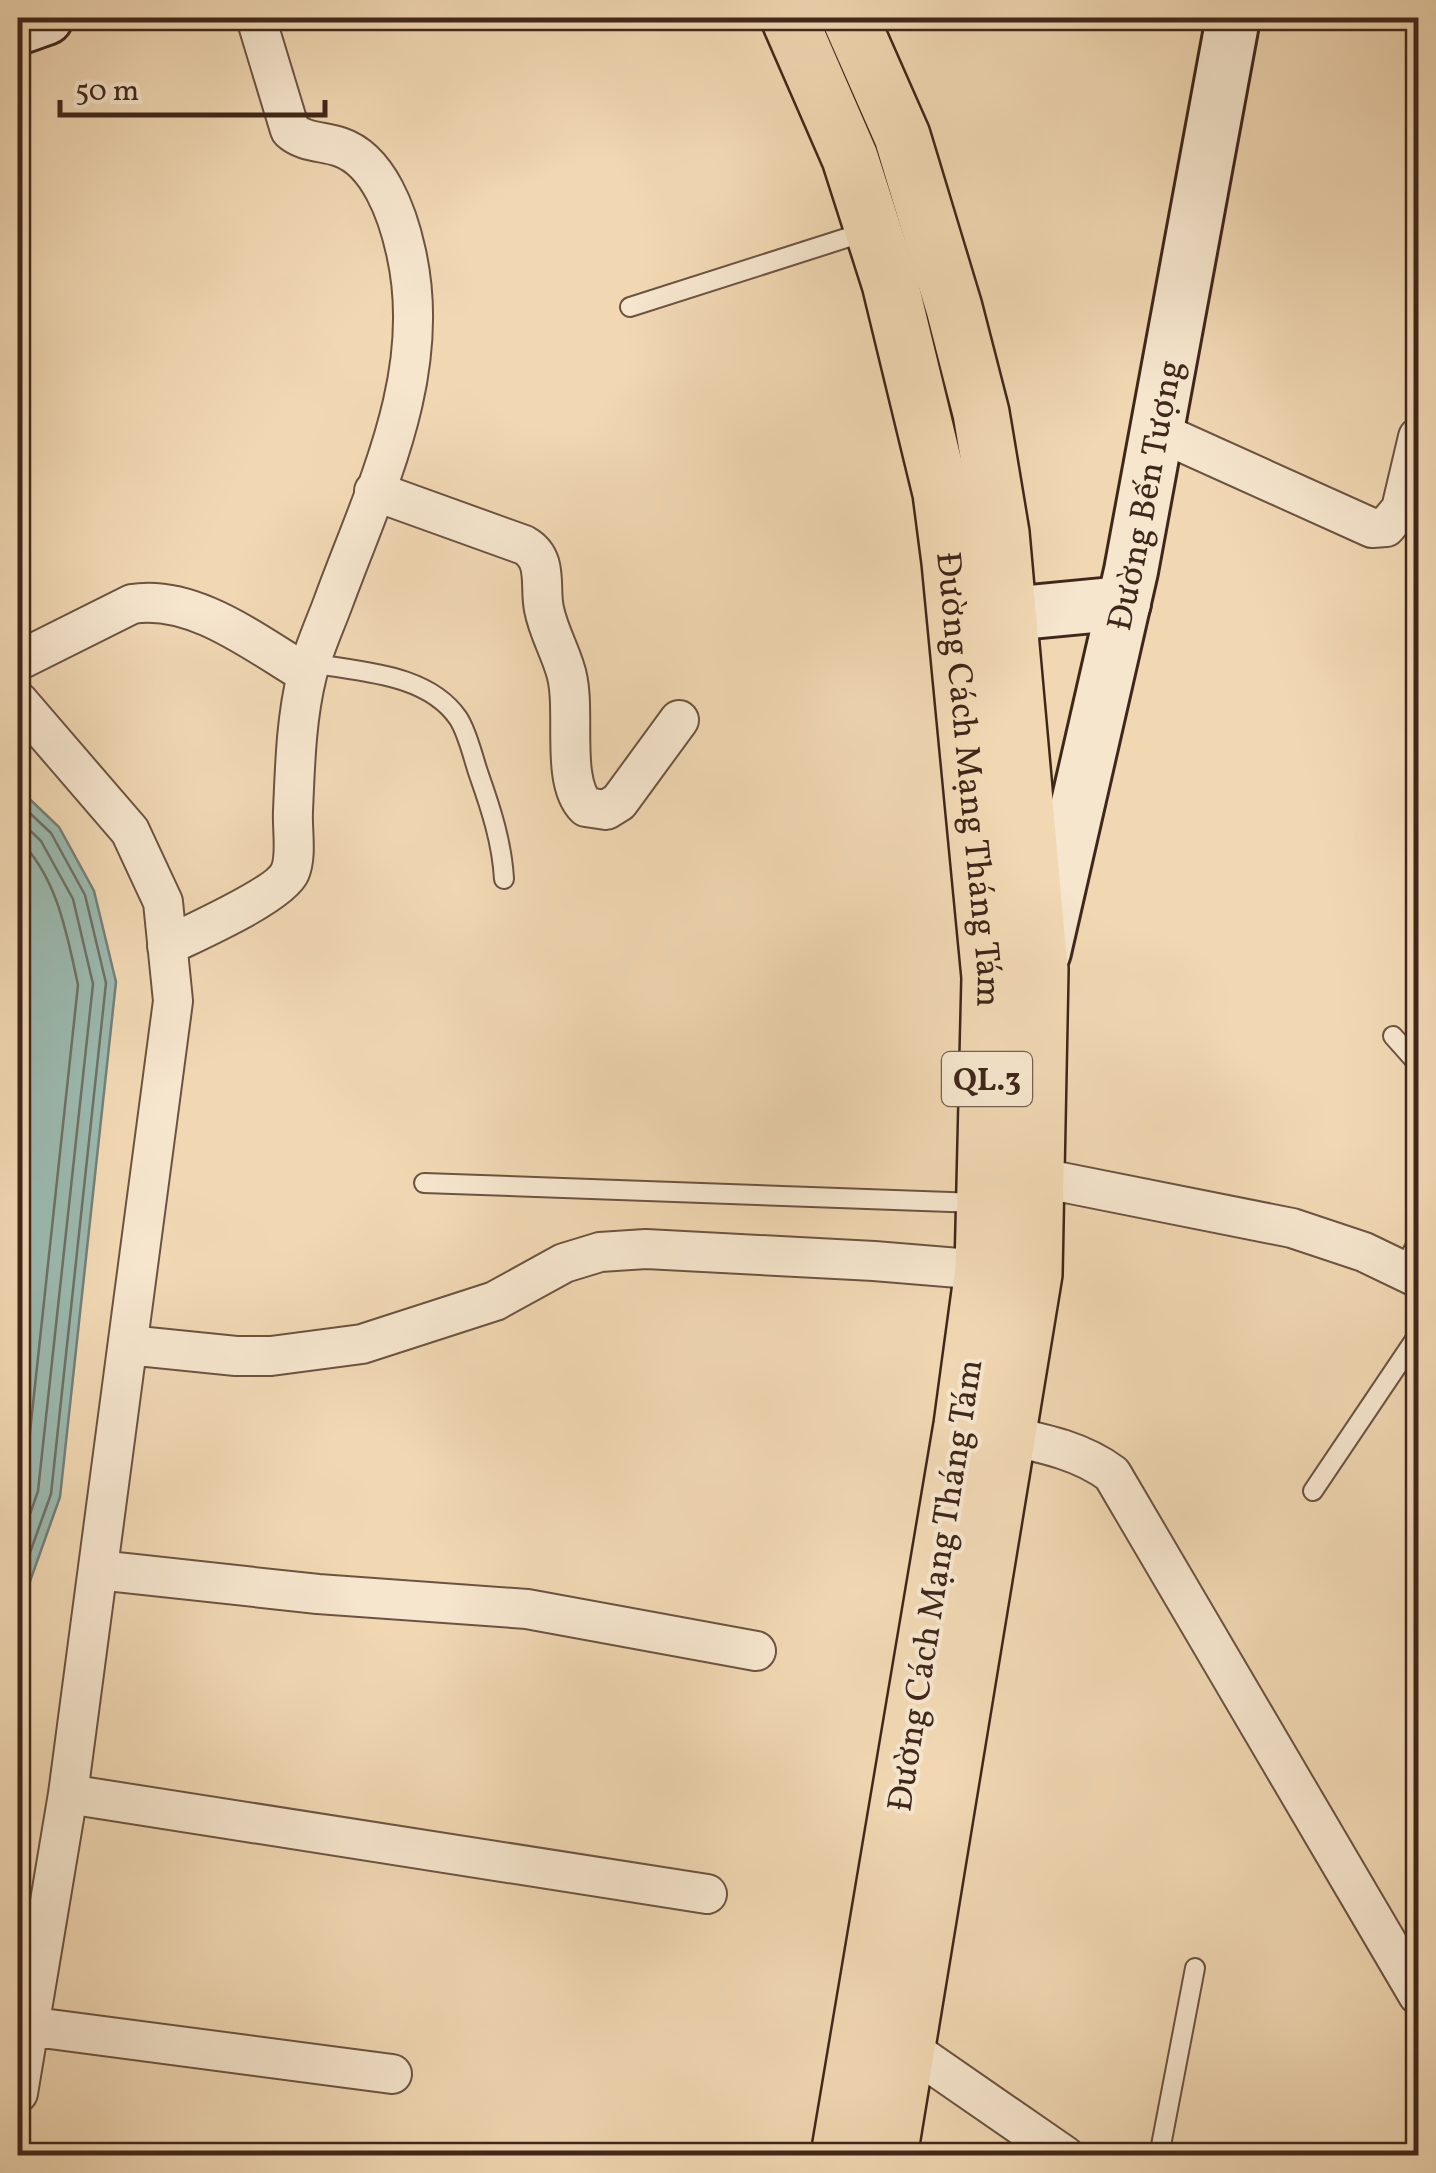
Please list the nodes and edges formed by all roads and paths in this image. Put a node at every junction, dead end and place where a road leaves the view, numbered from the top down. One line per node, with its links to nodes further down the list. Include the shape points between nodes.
1 (46, 18): 6 (street)
2 (256, 18): 11 (street, via 290,130 364,160 381,184 406,249 414,347 405,400)
3 (789, 18): 7 (highway, Đường Cách Mạng Tháng Tám / QL.3, via 850,158)
4 (850, 18): 13 (highway, Đường Cách Mạng Tháng Tám / QL.3, via 902,136 981,413 1001,534)
5 (1233, 18): 9 (street, Đường Bến Tượng)
6 (18, 28)
7 (873, 230): 8 (lane); 13 (highway, Đường Cách Mạng Tháng Tám / QL.3, via 940,493)
8 (630, 306)
9 (1157, 431): 10 (street, via 1372,528 1386,527 1401,509); 12 (street, Đường Bến Tượng)
10 (1418, 436)
11 (374, 491): 15 (street); 17 (street, via 536,554 543,606 566,669 574,787 586,807 606,810 619,802)
12 (1124, 603): 13 (street); 20 (street, Đường Bến Tượng)
13 (982, 616): 20 (highway, Đường Cách Mạng Tháng Tám / QL.3); 25 (highway, Đường Cách Mạng Tháng Tám / QL.3, via 990,977)
14 (18, 662): 15 (street, via 150,601 176,604)
15 (309, 668): 18 (lane, via 399,678 437,697 459,718 491,808); 19 (street, via 289,874 273,890)
16 (18, 701): 19 (street, via 130,831 163,902)
17 (679, 720)
18 (504, 879)
19 (167, 946): 29 (street, via 173,1000)
20 (1040, 969): 23 (highway, Đường Cách Mạng Tháng Tám / QL.3)
21 (1392, 1036): 22 (lane)
22 (1418, 1064)
23 (1036, 1177): 26 (street, via 1292,1228); 27 (highway, Đường Cách Mạng Tháng Tám / QL.3)
24 (424, 1183): 25 (lane)
25 (984, 1204): 27 (highway, Đường Cách Mạng Tháng Tám / QL.3)
26 (1414, 1262)
27 (1008, 1272): 29 (street, via 646,1249 600,1252 495,1300 362,1344 271,1356); 30 (highway, Đường Cách Mạng Tháng Tám / QL.3)
28 (1418, 1335): 31 (lane)
29 (128, 1346): 32 (street)
30 (986, 1431): 37 (street, via 1072,1452 1112,1474); 39 (highway, Đường Cách Mạng Tháng Tám / QL.3); 42 (highway, Đường Cách Mạng Tháng Tám / QL.3)
31 (1312, 1491)
32 (98, 1570): 33 (street, via 526,1608); 34 (street)
33 (756, 1651)
34 (68, 1794): 35 (street); 38 (street)
35 (707, 1894)
36 (1195, 1968): 45 (lane)
37 (1418, 1995)
38 (27, 2026): 40 (street); 41 (street)
39 (906, 2046): 43 (highway, Đường Cách Mạng Tháng Tám / QL.3); 44 (street)
40 (392, 2074)
41 (18, 2093)
42 (839, 2156)
43 (889, 2156)
44 (1065, 2156)
45 (1159, 2156)

